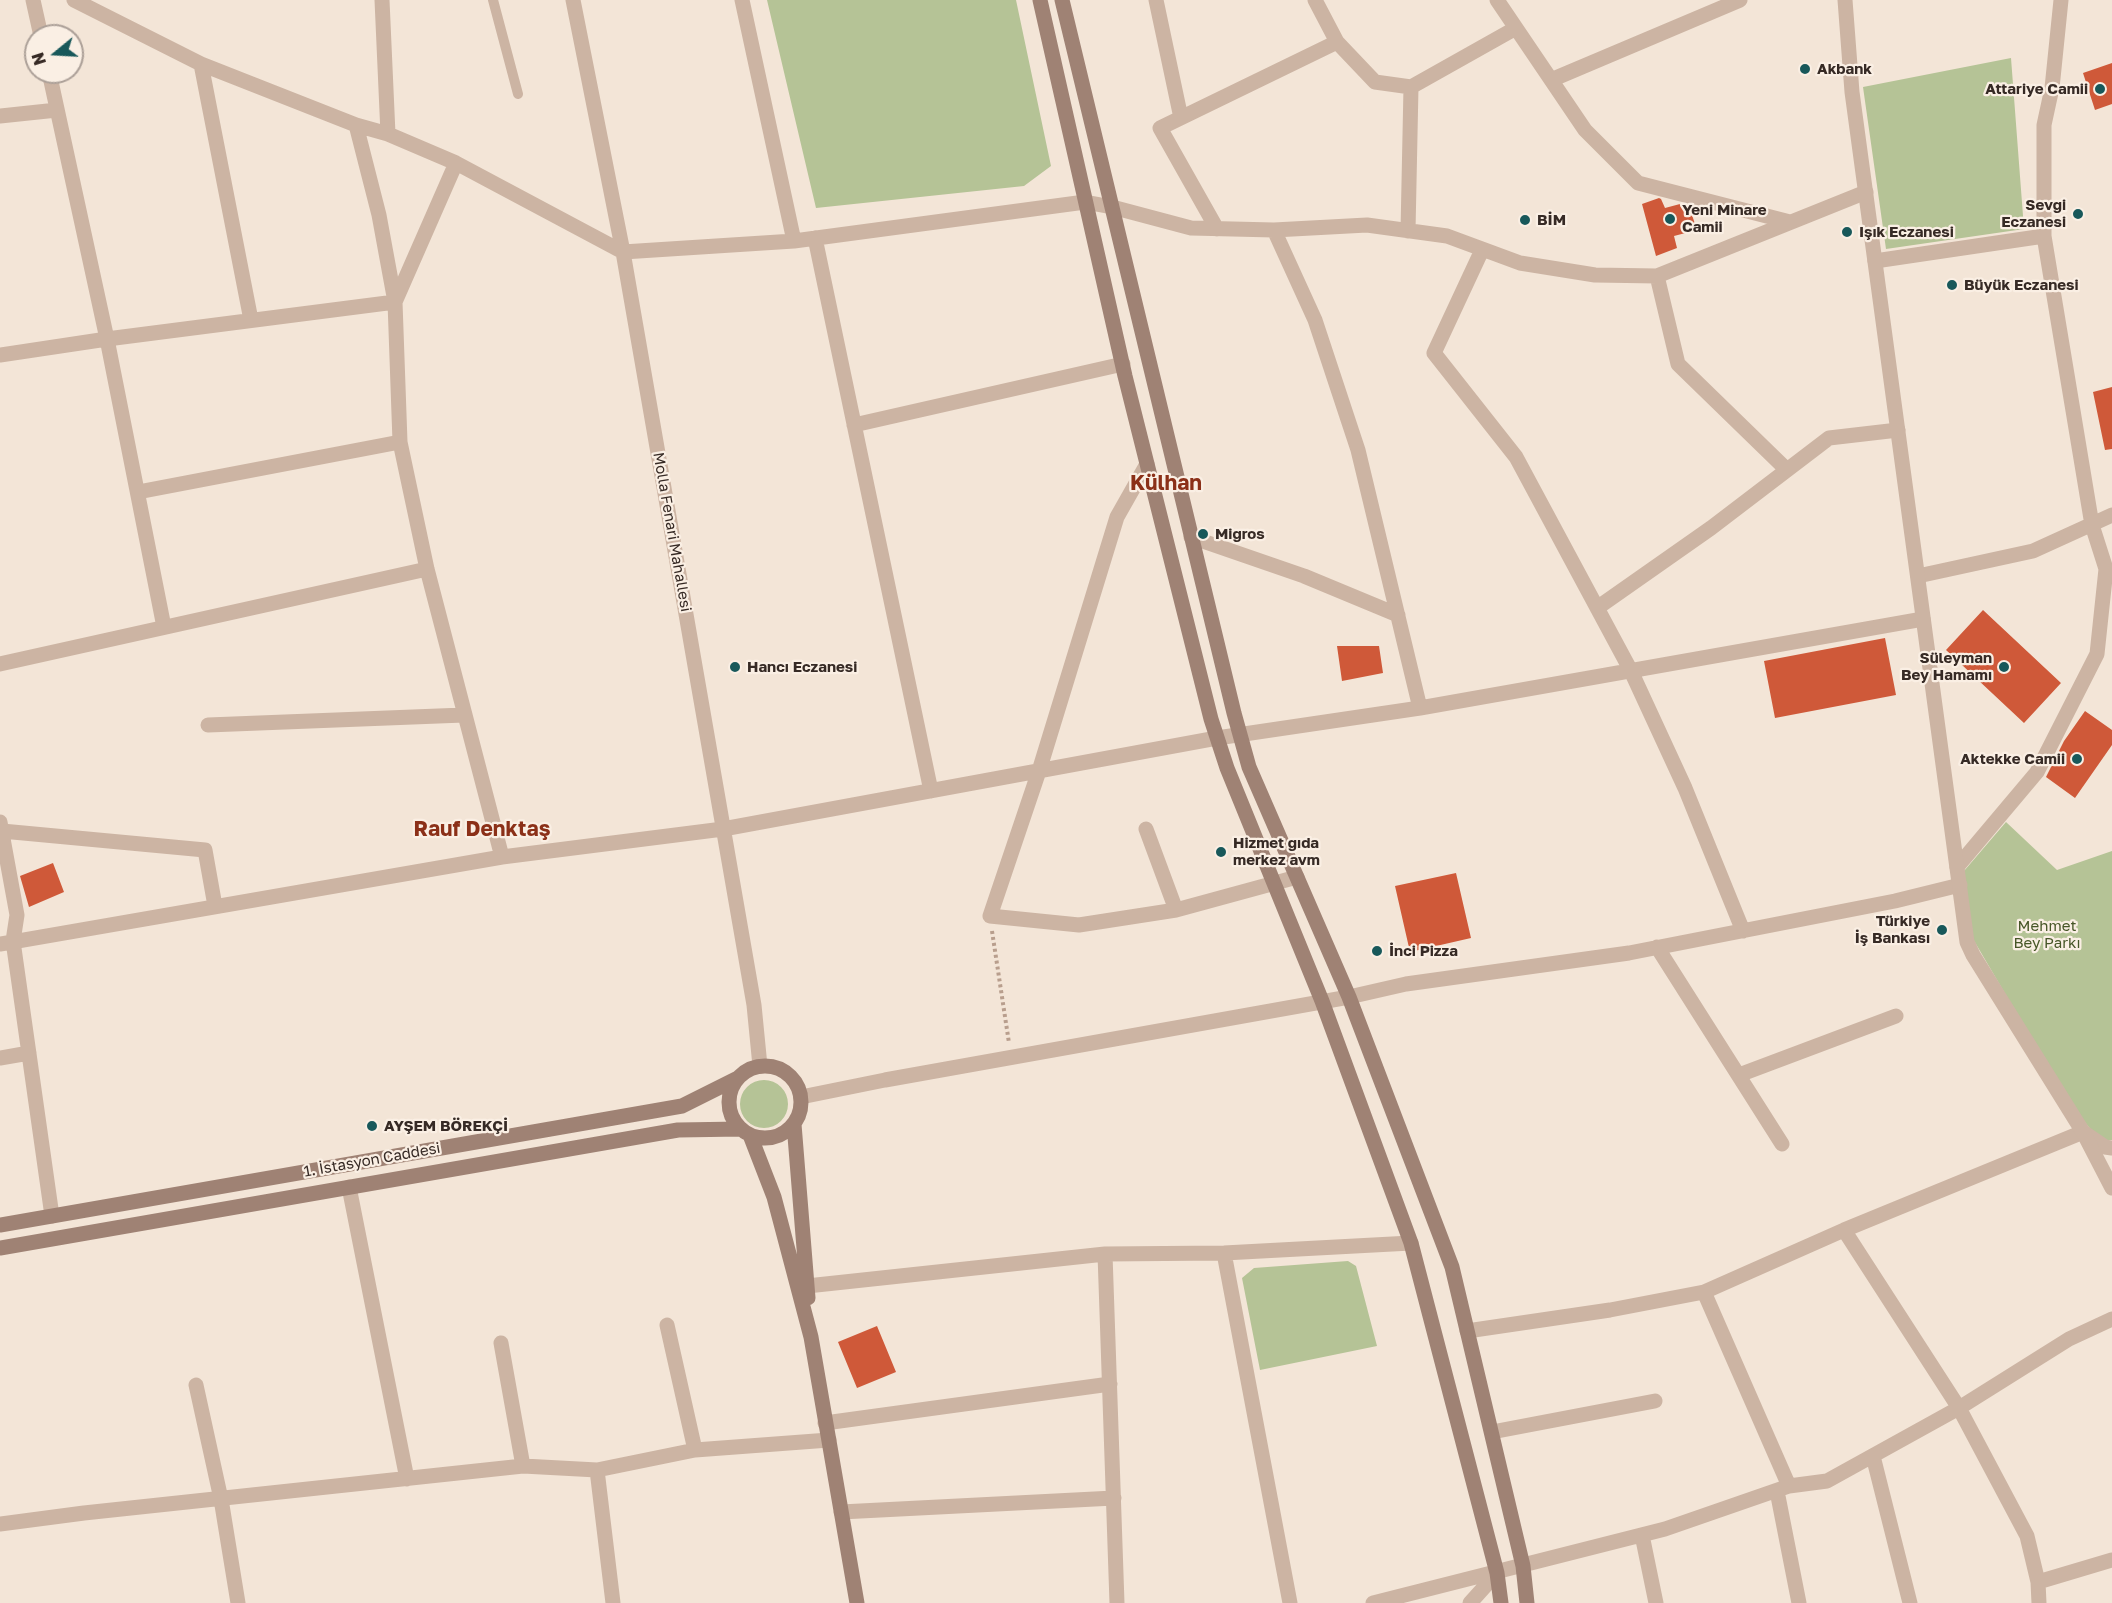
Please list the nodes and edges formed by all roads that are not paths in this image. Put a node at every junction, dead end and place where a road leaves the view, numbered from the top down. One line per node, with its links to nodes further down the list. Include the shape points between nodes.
1 (33, 0): 15 (street)
2 (74, 0): 18 (street)
3 (382, 0): 27 (street)
4 (493, 0): 22 (lane)
5 (573, 0): 40 (street, Molla Fenari Mahallesi)
6 (742, 0): 38 (street)
7 (1040, 0): 30 (main road)
8 (1062, 0): 31 (main road)
9 (1156, 0): 25 (street)
10 (1315, 0): 17 (street)
11 (1497, 0): 16 (street)
12 (1740, 0): 19 (street)
13 (1845, 0): 29 (street, via 1852,92)
14 (2061, 0): 36 (street, via 2044,125)
15 (38, 24)
16 (1516, 28): 19 (street); 21 (street)
17 (1337, 42): 21 (street, via 1375,82); 25 (street)
18 (201, 64): 26 (street); 44 (street)
19 (1551, 80): 32 (street, via 1584,130 1638,183)
20 (52, 84): 23 (street)
21 (1411, 87): 35 (street)
22 (518, 94)
23 (57, 110): 24 (street); 45 (street)
24 (0, 116)
25 (1181, 118): 33 (street, via 1160,128)
26 (356, 125): 27 (street); 43 (street, via 379,215)
27 (388, 134): 28 (street)
28 (456, 164): 40 (street); 43 (street)
29 (1866, 192): 32 (street); 41 (street)
30 (1085, 202): 31 (street); 37 (street); 47 (main road)
31 (1112, 207): 33 (street, via 1191,228); 56 (main road)
32 (1790, 222): 42 (street)
33 (1217, 229): 34 (street)
34 (1274, 230): 35 (street, via 1367,225); 60 (street, via 1315,320 1358,450)
35 (1408, 231): 39 (street, via 1447,236)
36 (2044, 236): 41 (street); 55 (street)
37 (815, 238): 38 (street); 48 (street)
38 (794, 241): 40 (street)
39 (1482, 250): 42 (street, via 1520,263 1595,275); 59 (street, via 1434,353 1516,457)
40 (623, 252): 73 (street, Molla Fenari Mahallesi)
41 (1875, 261): 49 (street)
42 (1657, 276): 52 (street, via 1678,364)
43 (395, 302): 44 (street); 50 (street)
44 (251, 320): 45 (street)
45 (107, 339): 46 (street); 53 (street)
46 (0, 355)
47 (1123, 364): 48 (street); 51 (main road)
48 (854, 424): 71 (street)
49 (1898, 430): 52 (street, via 1829,438); 58 (street)
50 (400, 442): 53 (street); 57 (street)
51 (1147, 464): 69 (main road); 70 (street, via 1117,517)
52 (1787, 470): 59 (street)
53 (138, 492): 62 (street)
54 (2112, 515): 55 (street)
55 (2092, 525): 58 (street, via 2033,551); 76 (street, via 2106,569 2097,654 2037,772)
56 (1191, 537): 60 (street, via 1304,576); 68 (main road)
57 (427, 569): 62 (street); 66 (street)
58 (1918, 576): 61 (street)
59 (1597, 608): 64 (street)
60 (1398, 615): 65 (street)
61 (1923, 619): 64 (street); 76 (street)
62 (164, 627): 63 (street)
63 (0, 663)
64 (1631, 671): 65 (street); 82 (street, via 1685,788)
65 (1420, 708): 68 (street)
66 (464, 715): 67 (street); 75 (street)
67 (208, 725)
68 (1240, 734): 69 (street); 77 (main road, via 1249,767)
69 (1217, 738): 70 (street); 78 (main road)
70 (1039, 771): 71 (street); 81 (street, via 990,916 1079,925)
71 (931, 791): 73 (street)
72 (1, 827): 80 (street, via 205,850); 83 (street, via 17,915)
73 (723, 829): 75 (street); 90 (street, Molla Fenari Mahallesi, via 754,1005)
74 (1146, 829): 81 (street)
75 (502, 857): 80 (street)
76 (1957, 867): 79 (street)
77 (1297, 877): 78 (street); 85 (main road)
78 (1274, 883): 81 (street); 86 (main road)
79 (1960, 885): 82 (street); 96 (street, via 1967,942 1973,955)
80 (215, 906): 83 (street)
81 (1176, 910)
82 (1743, 930): 84 (street)
83 (6, 943): 88 (street)
84 (1657, 948): 85 (street, via 1406,984); 91 (street)
85 (1349, 997): 86 (street); 112 (main road, via 1452,1268)
86 (1322, 1002): 93 (street); 104 (main road)
87 (1896, 1016): 91 (street)
88 (29, 1053): 89 (street); 101 (street)
89 (0, 1058)
90 (760, 1066): 92 (main road); 93 (main road, via 782,1070 798,1086)
91 (1738, 1075): 97 (street)
92 (738, 1078): 95 (main road, via 729,1098 734,1120); 101 (main road, 1. İstasyon Caddesi, via 682,1106)
93 (801, 1097): 94 (main road)
94 (794, 1124): 95 (main road, via 769,1138); 108 (main road)
95 (746, 1132): 99 (main road, 1. İstasyon Caddesi, via 678,1130); 113 (main road, via 774,1197)
96 (2083, 1132): 98 (street); 100 (street); 103 (street)
97 (1782, 1144)
98 (2112, 1148)
99 (350, 1187): 105 (main road, 1. İstasyon Caddesi); 126 (street)
100 (2112, 1188)
101 (52, 1216): 102 (main road, 1. İstasyon Caddesi)
102 (0, 1225)
103 (1844, 1230): 109 (street); 118 (street)
104 (1412, 1243): 106 (street); 135 (main road)
105 (0, 1248)
106 (1224, 1252): 107 (street); 142 (street)
107 (1106, 1254): 108 (street); 115 (street)
108 (807, 1286): 113 (main road)
109 (1704, 1292): 112 (street); 127 (street)
110 (2112, 1319): 118 (street, via 2069,1339)
111 (668, 1325): 122 (street)
112 (1467, 1331): 120 (main road)
113 (811, 1337): 119 (main road)
114 (501, 1343): 124 (street)
115 (1110, 1384): 119 (street); 128 (street)
116 (196, 1385): 129 (street)
117 (1656, 1401): 120 (street)
118 (1959, 1408): 123 (street); 136 (street, via 2027,1536)
119 (825, 1424): 121 (main road)
120 (1491, 1432): 134 (main road)
121 (829, 1440): 122 (street); 130 (main road)
122 (695, 1450): 125 (street)
123 (1873, 1456): 127 (street, via 1827,1481); 137 (street)
124 (523, 1467): 125 (street); 126 (street)
125 (597, 1470): 139 (street)
126 (407, 1479): 129 (street)
127 (1783, 1489): 132 (street); 148 (street)
128 (1114, 1498): 130 (street); 141 (street)
129 (221, 1499): 131 (street); 138 (street)
130 (841, 1512): 140 (main road)
131 (0, 1524)
132 (1642, 1535): 134 (street); 147 (street)
133 (2112, 1560): 136 (street)
134 (1523, 1566): 135 (street); 146 (main road)
135 (1497, 1573): 143 (street); 144 (street); 145 (main road)
136 (2038, 1582): 149 (street)
137 (1907, 1602)
138 (238, 1603)
139 (613, 1603)
140 (857, 1603)
141 (1117, 1603)
142 (1290, 1603)
143 (1373, 1603)
144 (1470, 1603)
145 (1501, 1603)
146 (1527, 1603)
147 (1656, 1603)
148 (1799, 1603)
149 (2039, 1603)

